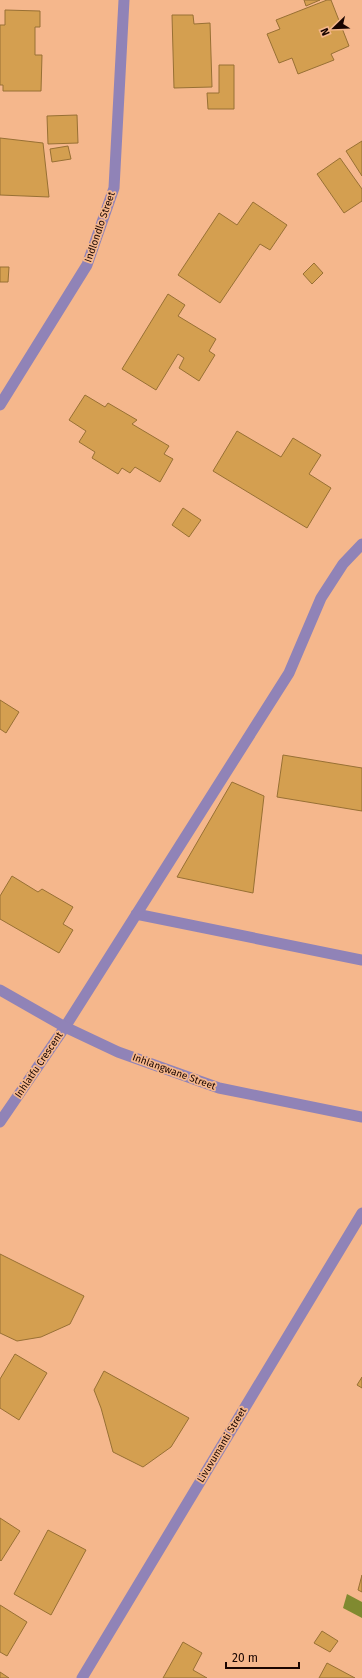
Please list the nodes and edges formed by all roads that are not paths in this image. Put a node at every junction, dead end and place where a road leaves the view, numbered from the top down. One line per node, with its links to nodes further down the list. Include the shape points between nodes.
1 (124, 0): 2 (street, Indlondlo Street, via 114,188 87,265)
2 (0, 405)
3 (362, 544): 4 (street, Inhlatfu Crescent, via 343,564 321,598 289,673)
4 (136, 914): 5 (street); 7 (street, Inhlatfu Crescent)
5 (362, 960)
6 (0, 990): 7 (street, Inhlangwane Street)
7 (65, 1027): 8 (street, Inhlangwane Street, via 118,1052 219,1088); 9 (street, Inhlatfu Crescent)
8 (362, 1117)
9 (0, 1122)
10 (362, 1213): 11 (street, Livuvumanti Street)
11 (82, 1678)

